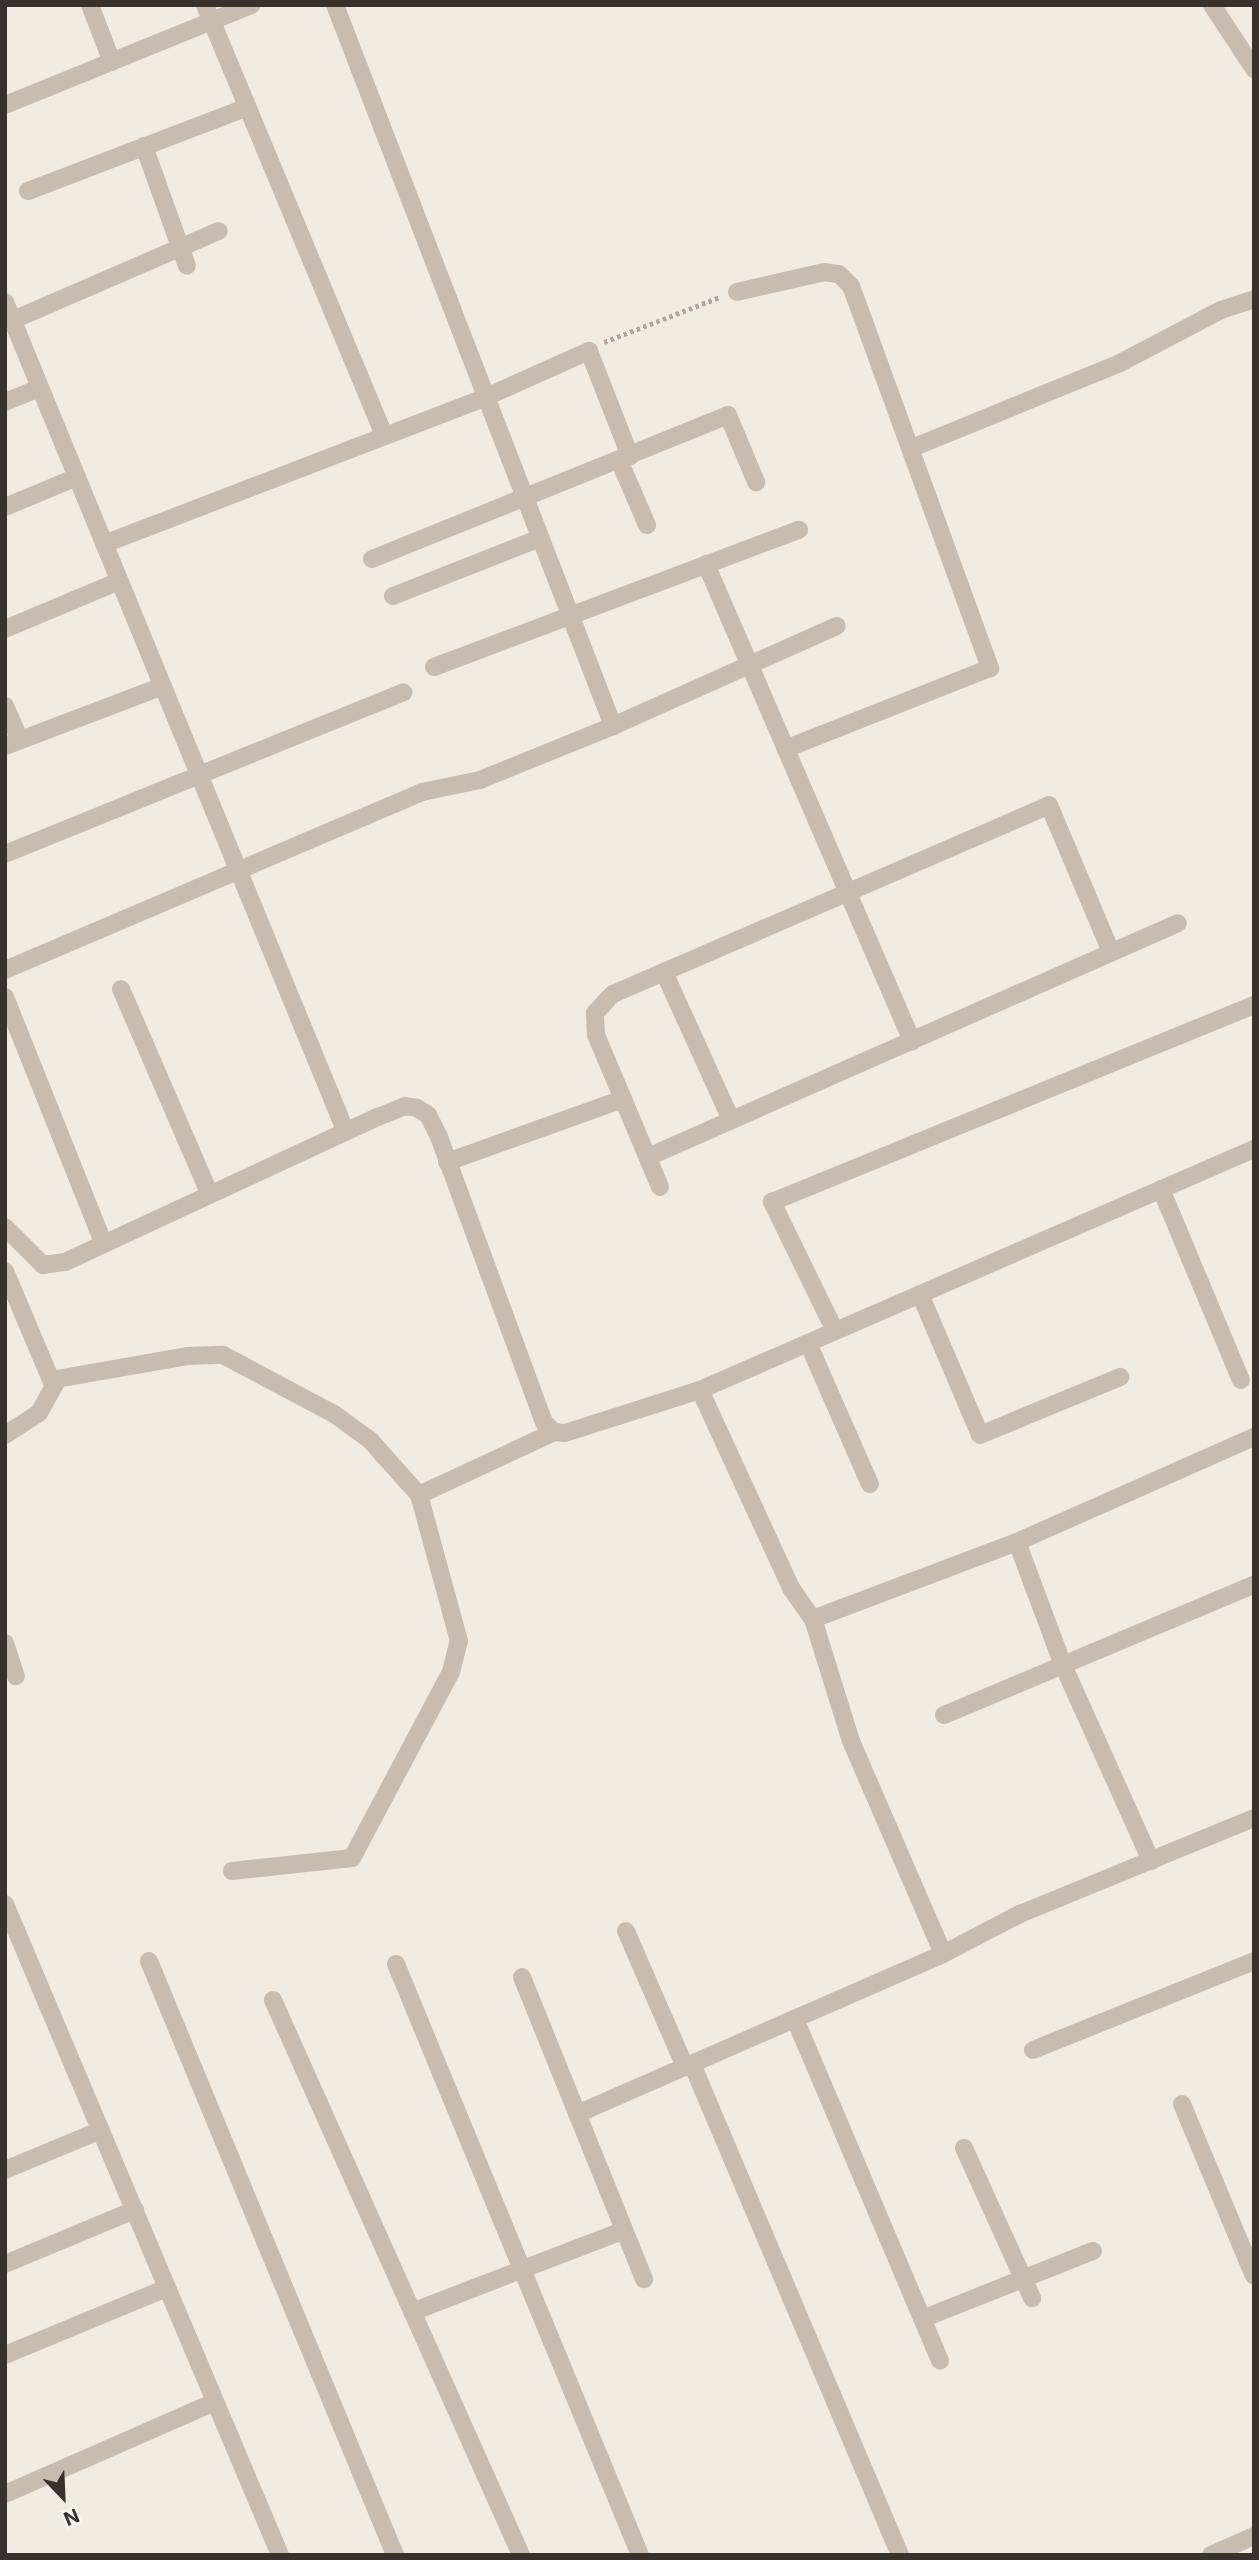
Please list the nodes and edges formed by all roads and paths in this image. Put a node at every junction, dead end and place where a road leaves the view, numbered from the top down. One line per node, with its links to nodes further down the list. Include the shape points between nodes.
1 (90, 5): 6 (street)
2 (251, 5): 5 (street)
3 (335, 5): 21 (street)
4 (1212, 5): 7 (street)
5 (209, 14): 6 (street); 9 (street)
6 (112, 62): 8 (street)
7 (1254, 69)
8 (5, 105)
9 (248, 107): 10 (street); 23 (street)
10 (144, 146): 11 (street); 13 (street)
11 (28, 191)
12 (219, 231): 13 (street)
13 (180, 248): 14 (street); 18 (street)
14 (187, 265)
15 (737, 292): 19 (path, via 617,334); 24 (street, via 824,272 839,274 851,286)
16 (1254, 299): 24 (street, via 1221,310 1120,363)
17 (5, 302): 18 (street)
18 (13, 320): 20 (street)
19 (589, 351): 21 (street); 25 (street)
20 (40, 388): 22 (street); 26 (street)
21 (486, 397): 23 (street); 28 (street)
22 (5, 402)
23 (384, 434): 33 (street)
24 (912, 449): 48 (street, via 990,668)
25 (625, 458): 27 (street, via 728,415); 28 (street); 30 (street)
26 (76, 477): 29 (street); 33 (street)
27 (756, 482)
28 (525, 499): 32 (street); 34 (street)
29 (5, 507)
30 (647, 525)
31 (799, 530): 35 (street)
32 (540, 538): 37 (street); 38 (street)
33 (104, 544): 36 (street)
34 (372, 559)
35 (706, 564): 38 (street); 41 (street)
36 (119, 581): 40 (street); 43 (street)
37 (393, 596)
38 (572, 619): 42 (street); 46 (street)
39 (837, 626): 41 (street)
40 (5, 629)
41 (748, 663): 46 (street); 48 (street)
42 (434, 667)
43 (163, 686): 47 (street); 49 (street)
44 (403, 692): 49 (street)
45 (5, 706): 47 (street)
46 (613, 726): 51 (street, via 480,780 422,792)
47 (13, 743)
48 (785, 749): 52 (street)
49 (200, 776): 50 (street); 51 (street)
50 (5, 854)
51 (240, 873): 55 (street); 63 (street)
52 (847, 893): 54 (street, via 1049,804); 56 (street); 60 (street)
53 (1178, 923): 54 (street)
54 (1111, 952): 60 (street)
55 (5, 970)
56 (664, 972): 61 (street, via 613,994 595,1013 596,1035); 62 (street)
57 (121, 989): 69 (street)
58 (5, 997): 71 (street)
59 (1254, 1005): 76 (street, via 772,1202)
60 (912, 1041): 62 (street)
61 (623, 1099): 65 (street); 66 (street)
62 (732, 1120): 65 (street)
63 (346, 1132): 66 (street, via 405,1106 417,1108 428,1115); 69 (street)
64 (1254, 1149): 68 (street)
65 (648, 1157): 67 (street)
66 (447, 1162): 82 (street, via 544,1422)
67 (660, 1187)
68 (1161, 1189): 75 (street); 79 (street)
69 (210, 1195): 71 (street)
70 (5, 1227): 72 (street)
71 (104, 1244): 72 (street, via 65,1262 43,1265)
72 (27, 1254): 73 (street)
73 (5, 1262)
74 (5, 1271): 80 (street, via 47,1375)
75 (919, 1294): 76 (street); 78 (street, via 980,1435)
76 (835, 1331): 77 (street)
77 (807, 1343): 81 (street); 85 (street)
78 (1120, 1377)
79 (1241, 1380)
80 (56, 1382): 83 (street, via 39,1412); 86 (street, via 176,1357 223,1354 334,1414 370,1440)
81 (700, 1390): 82 (street, via 582,1430); 89 (street, via 791,1588)
82 (554, 1432): 86 (street)
83 (5, 1435)
84 (1254, 1437): 87 (street)
85 (870, 1484)
86 (419, 1495): 96 (street, via 459,1641 451,1672 352,1858)
87 (1017, 1542): 89 (street); 91 (street)
88 (1254, 1585): 91 (street)
89 (813, 1619): 100 (street, via 851,1741)
90 (5, 1643): 92 (street)
91 (1063, 1665): 93 (street); 95 (street)
92 (16, 1676)
93 (944, 1715)
94 (1254, 1818): 95 (street)
95 (1151, 1861): 100 (street, via 1020,1914)
96 (232, 1871)
97 (5, 1904): 99 (street)
98 (626, 1931): 108 (street)
99 (11, 1934): 111 (street)
100 (943, 1954): 106 (street)
101 (149, 1961): 132 (street)
102 (1254, 1961): 107 (street)
103 (396, 1965): 118 (street)
104 (522, 1977): 110 (street)
105 (273, 2000): 124 (street)
106 (794, 2019): 108 (street); 125 (street)
107 (1033, 2050)
108 (688, 2065): 110 (street); 135 (street)
109 (1182, 2104): 119 (street)
110 (577, 2114): 115 (street)
111 (101, 2130): 113 (street); 114 (street)
112 (964, 2148): 121 (street)
113 (5, 2169)
114 (135, 2210): 117 (street); 122 (street)
115 (624, 2230): 118 (street); 120 (street)
116 (1093, 2251): 121 (street)
117 (5, 2264)
118 (522, 2269): 124 (street); 134 (street)
119 (1254, 2276)
120 (644, 2279)
121 (1023, 2279): 123 (street); 125 (street)
122 (167, 2288): 126 (street); 128 (street)
123 (1032, 2298)
124 (412, 2312): 133 (street)
125 (922, 2319): 127 (street)
126 (5, 2355)
127 (940, 2361)
128 (215, 2402): 129 (street); 131 (street)
129 (5, 2494)
130 (1254, 2536): 136 (street)
131 (280, 2555)
132 (395, 2555)
133 (521, 2555)
134 (640, 2555)
135 (900, 2555)
136 (1211, 2555)

